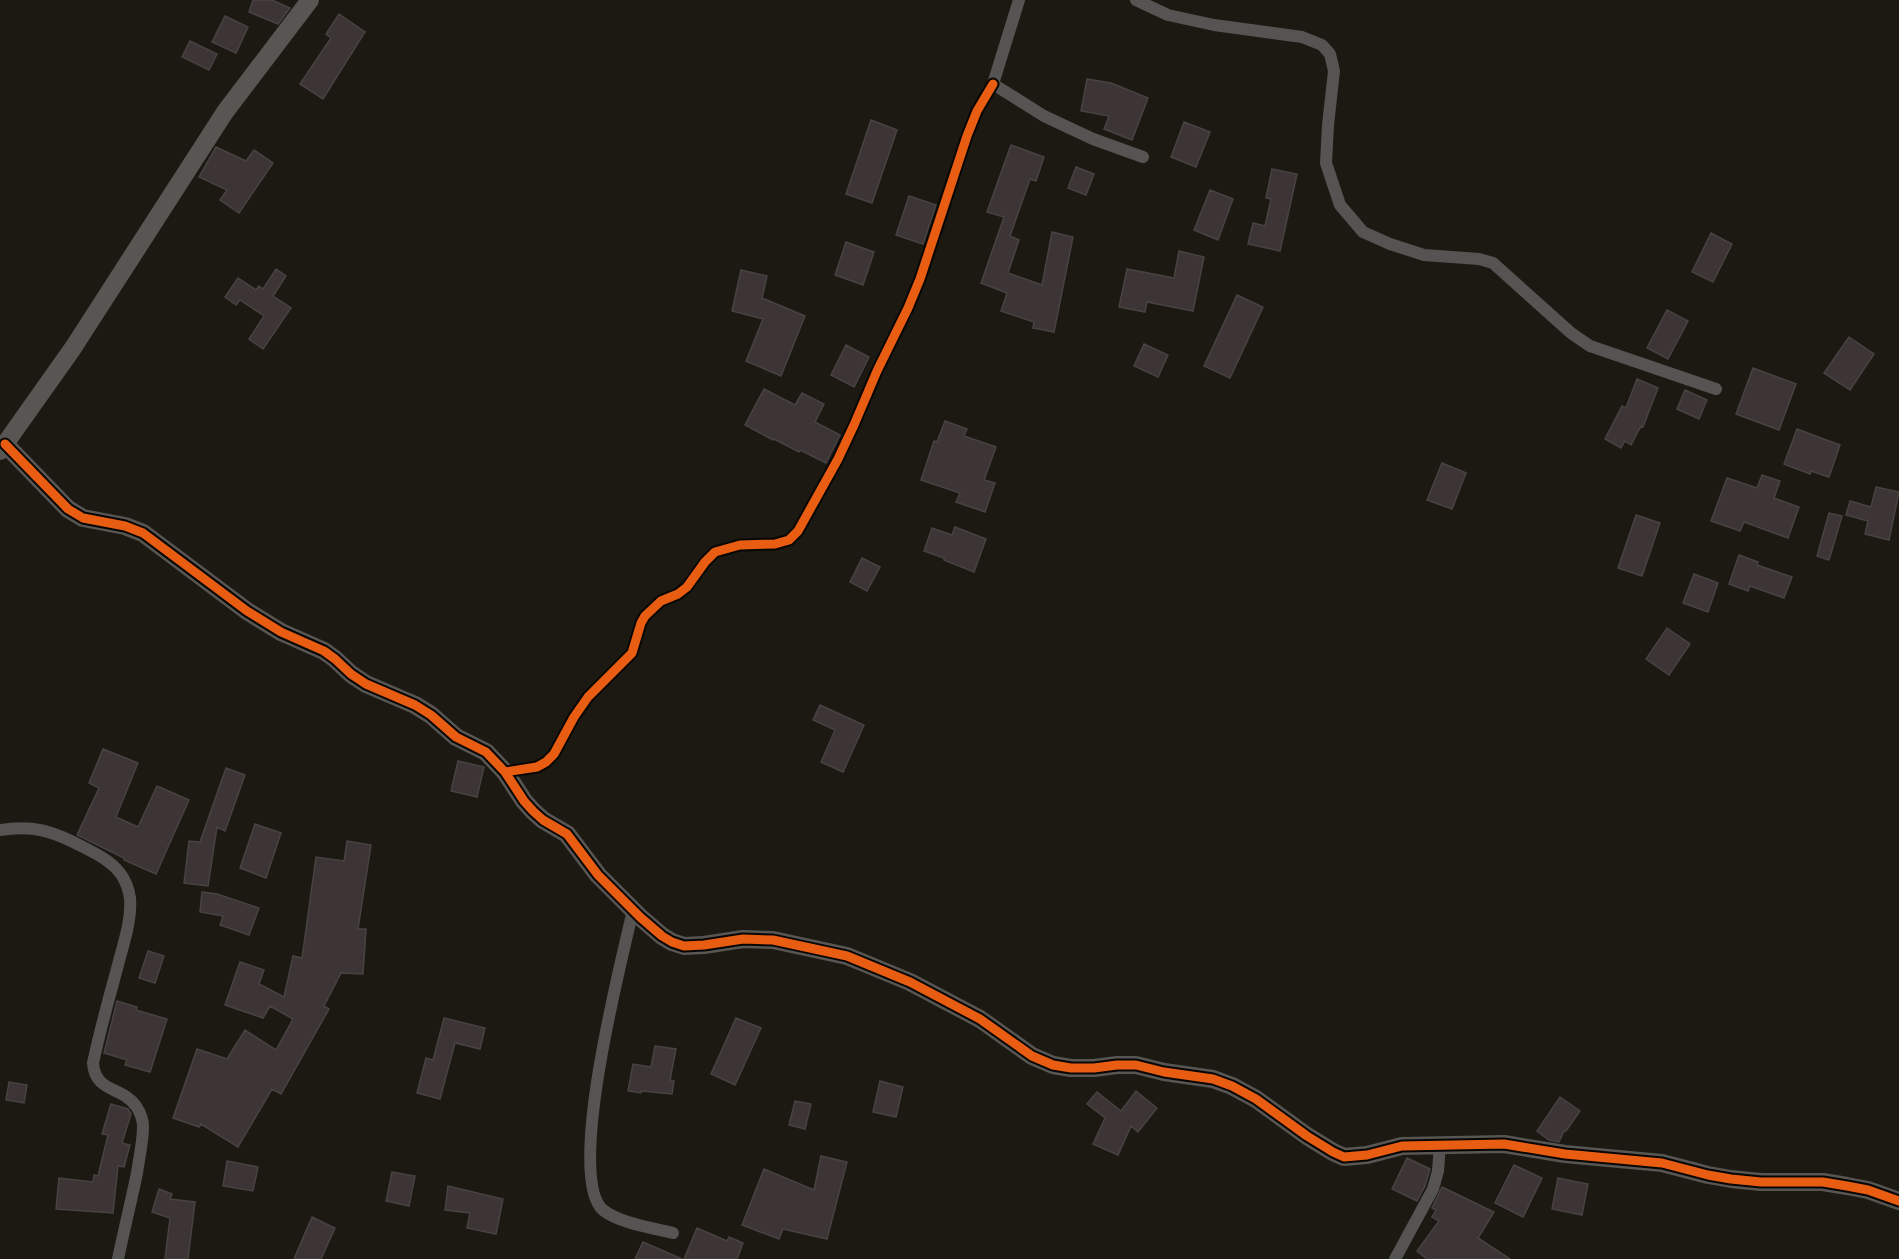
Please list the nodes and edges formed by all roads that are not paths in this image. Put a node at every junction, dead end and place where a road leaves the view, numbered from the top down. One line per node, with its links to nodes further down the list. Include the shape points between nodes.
1 (310, 0): 7 (street, via 225,112 73,348)
2 (1019, 0): 4 (street)
3 (1136, 0): 6 (street, via 1168,15 1302,37 1322,45 1330,54 1334,71 1326,163 1340,205 1364,232 1424,255 1479,258 1493,263 1590,346)
4 (993, 84): 5 (street, via 1044,116); 8 (street, via 967,136 908,308 842,451 798,531 789,540 775,544 740,545 715,552 687,587 661,601 645,616 632,653 588,697 554,754 537,767)
5 (1143, 157)
6 (1716, 389)
7 (3, 448): 8 (street, via 68,509 83,518 143,533 247,612 324,651 366,684 423,710 456,737 486,752)
8 (506, 772): 10 (street, via 533,811 567,834 598,875)
9 (0, 830): 14 (street, via 43,830 86,848 120,873 130,898 123,946 93,1063 96,1077 103,1085 136,1106 143,1127)
10 (633, 910): 11 (street, via 662,936 684,946 743,939 773,940 847,956 910,982 980,1019 1032,1056 1053,1065 1136,1065 1213,1079 1256,1099 1344,1157 1402,1146); 13 (street, via 603,1044 590,1176 602,1209 618,1218)
11 (1440, 1144): 12 (street, via 1504,1144 1662,1163 1731,1179 1823,1182 1868,1190); 15 (street, via 1432,1189)
12 (1899, 1201)
13 (673, 1233)
14 (118, 1259)
15 (1395, 1259)

